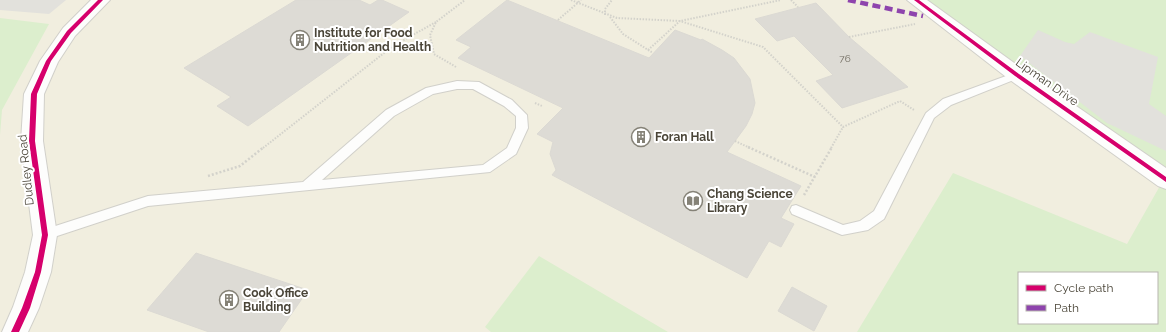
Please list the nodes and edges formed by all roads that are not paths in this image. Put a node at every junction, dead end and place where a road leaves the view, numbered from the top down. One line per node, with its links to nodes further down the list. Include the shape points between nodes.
1 (101, 0): 7 (street, Dudley Road, via 69,32 49,61 34,94 32,141)
2 (916, 0): 3 (street, Lipman Drive)
3 (1017, 75): 4 (street, Lipman Drive); 6 (lane, via 947,102 930,116 879,215 863,226 842,230)
4 (1166, 180)
5 (306, 186): 5 (lane, via 486,169 512,151 522,128 521,115 508,103 475,85 457,85 430,91 390,113); 7 (lane, via 148,201)
6 (796, 210)
7 (45, 235): 8 (street, Dudley Road, via 38,272)
8 (15, 332)

